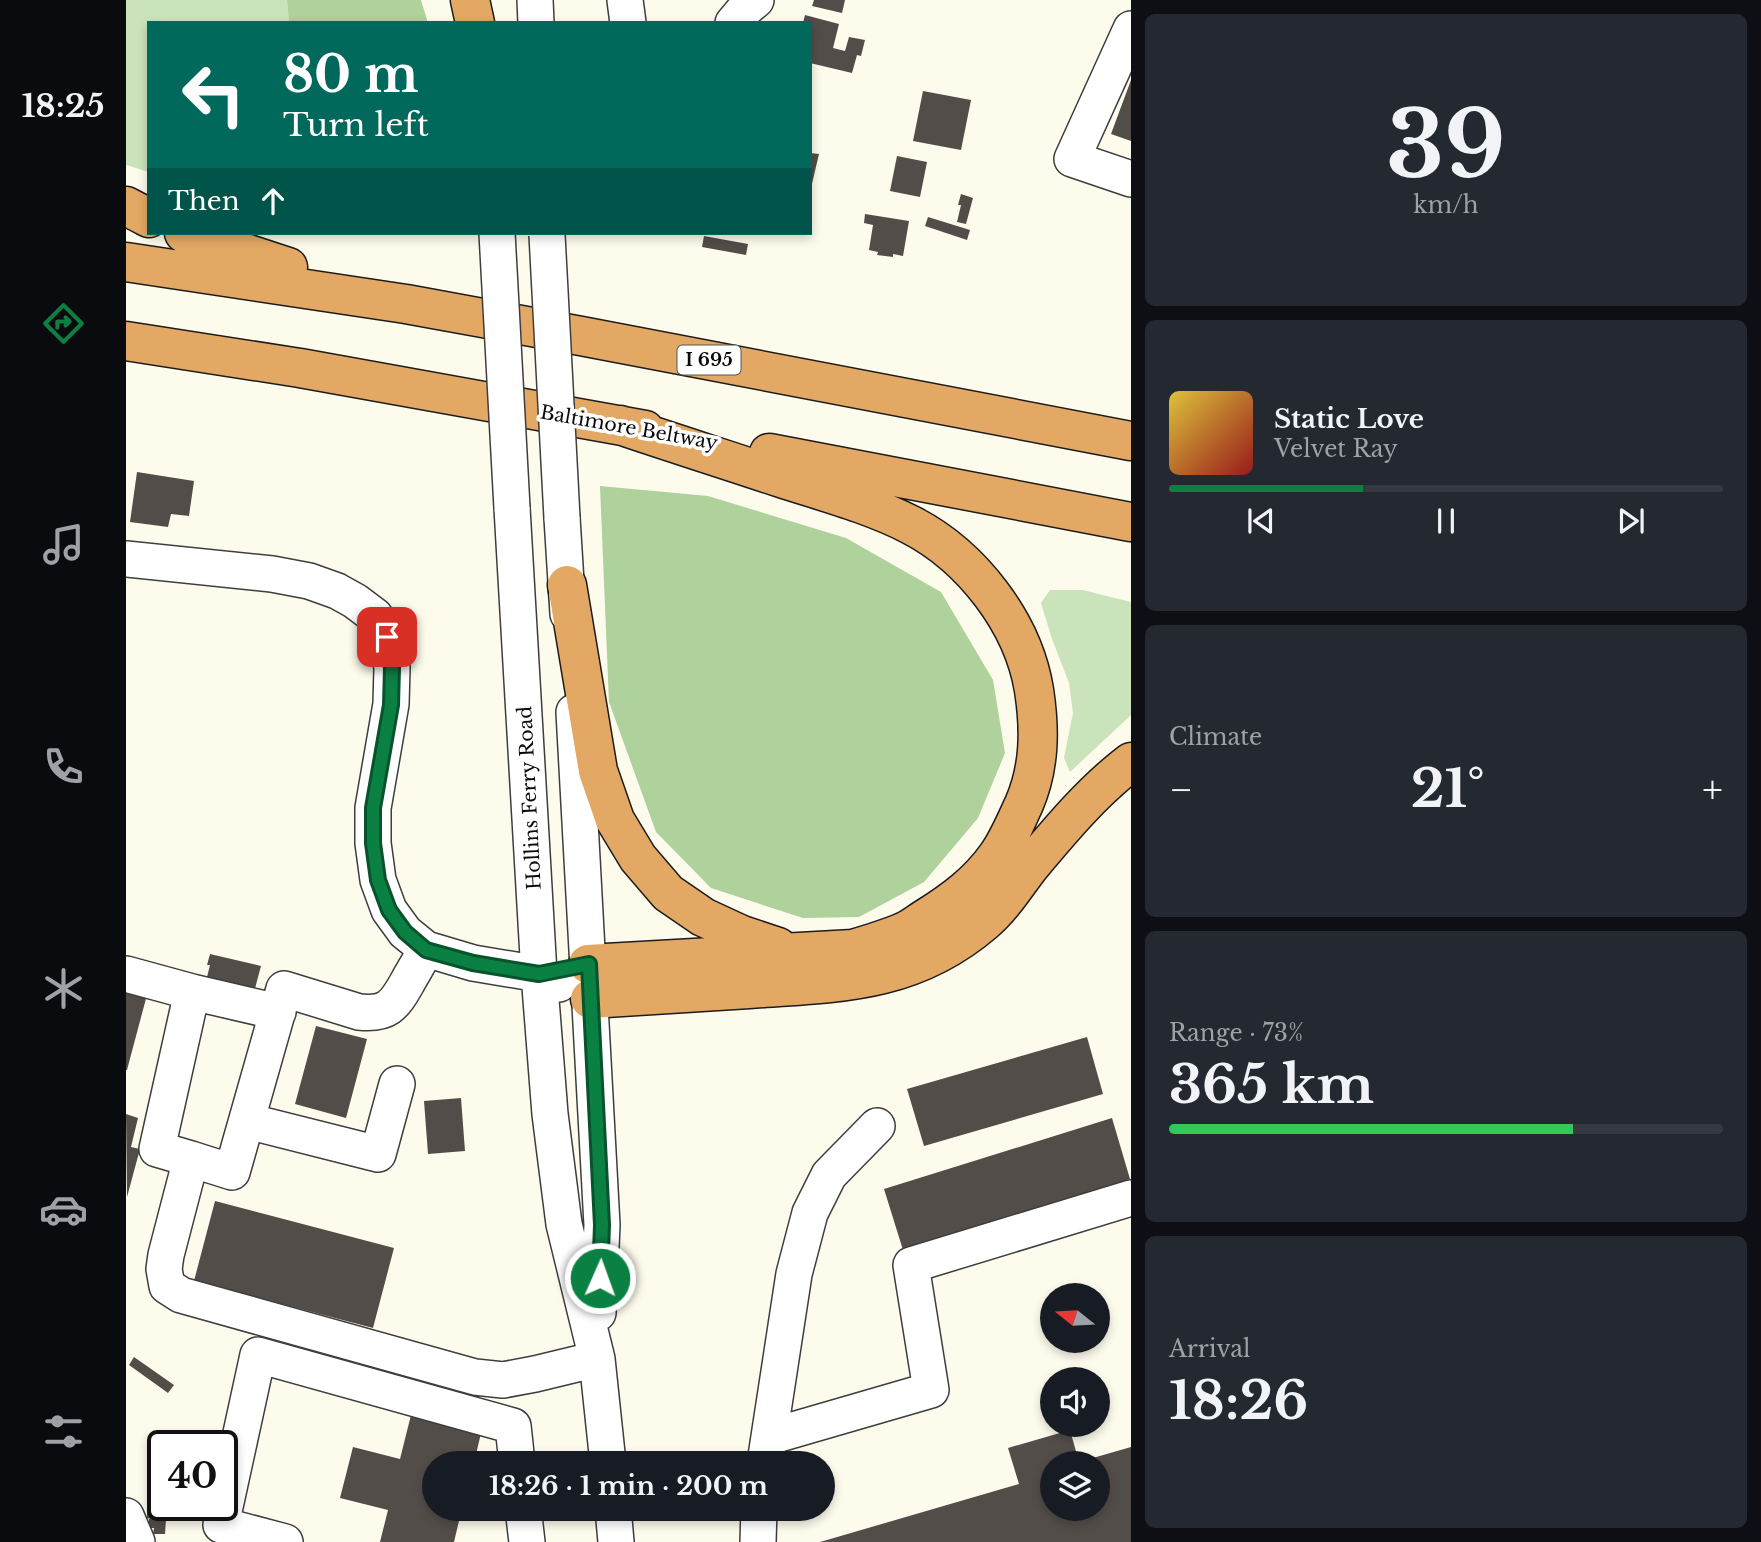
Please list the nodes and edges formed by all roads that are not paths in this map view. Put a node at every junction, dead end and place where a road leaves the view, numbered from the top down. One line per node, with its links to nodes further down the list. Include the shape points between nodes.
1 (470, 0): 6 (highway)
2 (485, 0): 7 (street)
3 (535, 0): 8 (street)
4 (625, 0): 9 (street)
5 (756, 0): 10 (street)
6 (475, 21)
7 (487, 21)
8 (536, 21)
9 (628, 21)
10 (735, 21)
11 (1131, 29): 12 (street, via 1072,159)
12 (1131, 179)
13 (126, 206): 14 (highway)
14 (147, 217)
15 (190, 235): 19 (highway)
16 (497, 235): 32 (street, Hollins Ferry Road, bridge)
17 (547, 235): 27 (street, Hollins Ferry Road, bridge)
18 (126, 262): 19 (highway, I 695)
19 (407, 304): 21 (highway, I 695)
20 (126, 341): 23 (highway, Baltimore Beltway)
21 (1011, 419): 22 (highway); 24 (highway, I 695)
22 (1131, 422)
23 (620, 425): 25 (highway, Baltimore Beltway); 30 (highway, via 912,525 984,584 1017,636 1030,669 1039,738 1034,773 1012,830 992,863 957,898 906,931 853,949)
24 (1131, 441)
25 (1131, 522)
26 (126, 559): 29 (street, via 309,581 337,591 375,616 387,637 392,668 391,705 373,808 378,880 389,910)
27 (566, 585): 30 (highway, via 598,771 615,820 638,858 668,893 703,917); 33 (street, Hollins Ferry Road)
28 (1131, 762): 33 (highway, via 1082,806 985,921 955,944 909,967 843,983)
29 (426, 950): 32 (street); 35 (street, via 396,1002 383,1011 359,1012 284,989)
30 (793, 953): 33 (highway)
31 (126, 974): 34 (street)
32 (539, 974): 33 (street); 41 (street, Hollins Ferry Road, via 564,1224)
33 (589, 982): 41 (street, Hollins Ferry Road, via 602,1225)
34 (192, 992): 35 (street); 39 (street, via 157,1149)
35 (278, 1012): 37 (street)
36 (397, 1084): 37 (street, via 378,1154)
37 (247, 1121): 39 (street, via 232,1172)
38 (877, 1126): 42 (street, via 829,1175 810,1213 794,1274)
39 (191, 1159): 41 (street, via 164,1269 167,1286 181,1295 475,1377 503,1380)
40 (1131, 1198): 42 (street, via 911,1265 931,1390)
41 (597, 1359): 44 (street, Hollins Ferry Road)
42 (767, 1450)
43 (516, 1451): 50 (street, via 513,1426 257,1355 221,1525)
44 (607, 1451)
45 (126, 1516): 49 (street)
46 (525, 1521): 51 (street)
47 (614, 1521): 52 (street)
48 (759, 1521): 53 (street)
49 (137, 1542)
50 (285, 1542)
51 (527, 1542)
52 (616, 1542)
53 (758, 1542)

